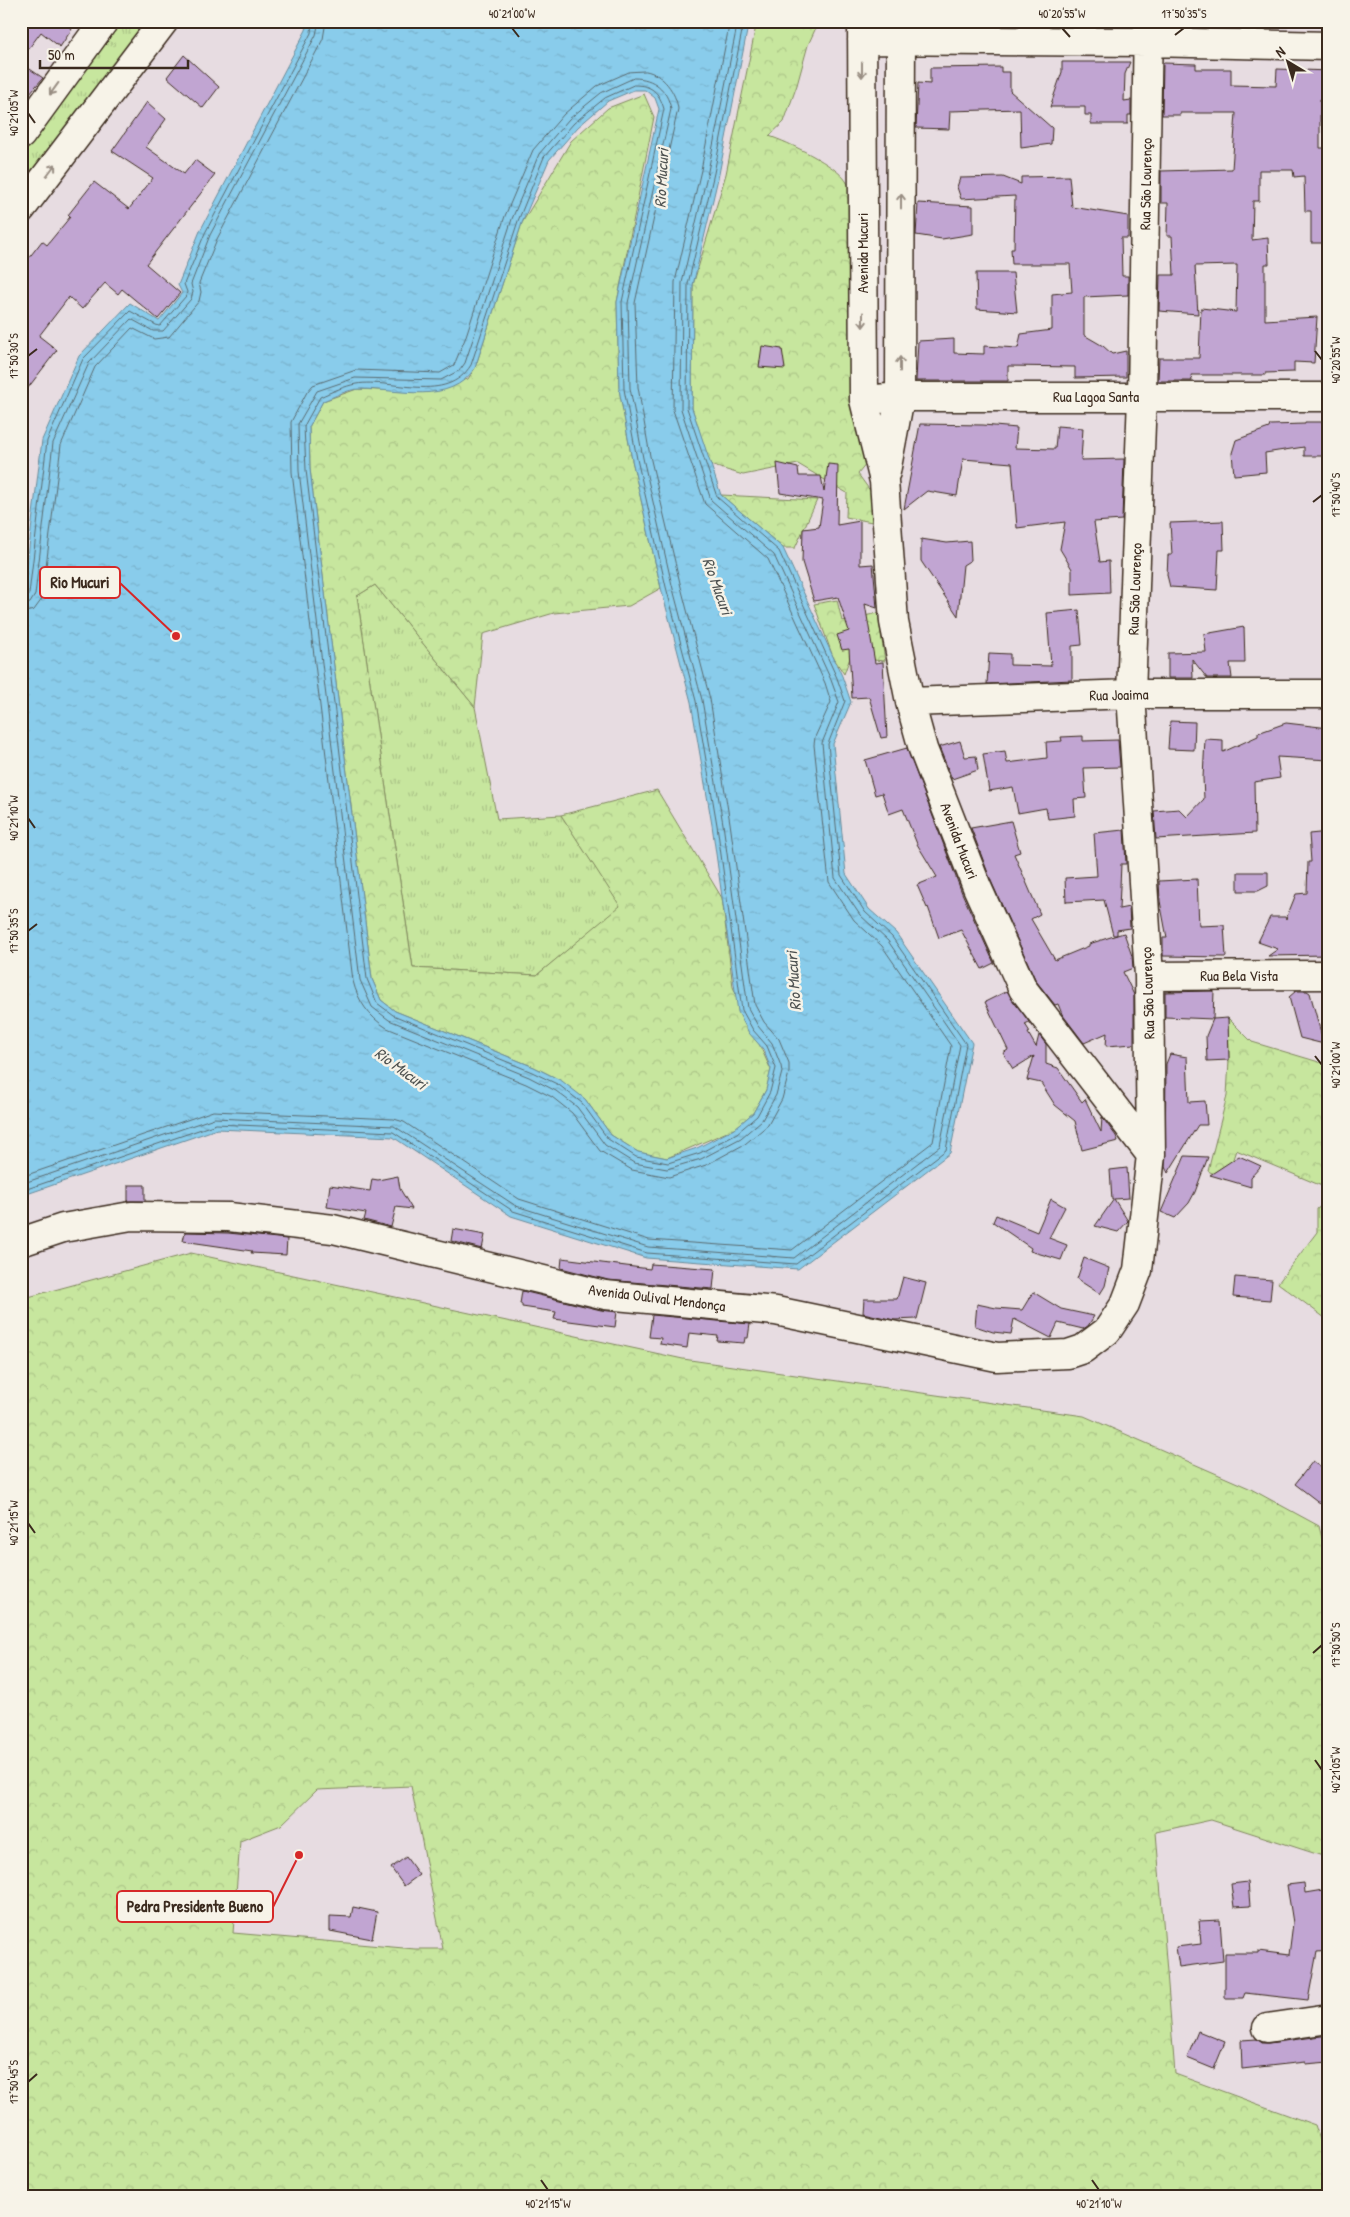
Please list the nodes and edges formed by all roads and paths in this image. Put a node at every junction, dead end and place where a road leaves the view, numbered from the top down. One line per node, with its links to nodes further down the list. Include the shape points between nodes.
1 (104, 21): 7 (street, one-way to 7)
2 (164, 21): 8 (street, one-way to 2)
3 (901, 30): 4 (street); 5 (street); 9 (street, Avenida Mucuri, one-way to 3)
4 (862, 31): 12 (street, Avenida Mucuri, one-way to 12)
5 (1148, 32): 6 (street); 10 (street, Rua São Lourenço)
6 (1329, 46)
7 (21, 135)
8 (21, 209)
9 (900, 397): 10 (street, Rua Lagoa Santa); 12 (street, Rua Lagoa Santa); 13 (street, Avenida Mucuri)
10 (1142, 397): 11 (street, Rua Lagoa Santa); 14 (street, Rua São Lourenço)
11 (1329, 397)
12 (864, 400): 13 (street, Avenida Mucuri)
13 (884, 481): 16 (street, Avenida Mucuri, via 894,622)
14 (1131, 694): 15 (street, Rua Joaima); 16 (street, Rua Joaima); 17 (street, Rua São Lourenço)
15 (1329, 694)
16 (910, 702): 19 (street, Avenida Mucuri, via 923,749 976,886 1023,989)
17 (1149, 976): 18 (street, Rua Bela Vista); 19 (street, Rua São Lourenço)
18 (1329, 976)
19 (1151, 1156): 20 (street, Avenida Oulival Mendonça, via 1138,1270 1125,1304 1107,1331 1083,1349 1068,1354 997,1356 776,1311 605,1295 333,1229 229,1216 132,1216 63,1228)
20 (21, 1242)
21 (1329, 2018): 22 (street)
22 (1267, 2028)

